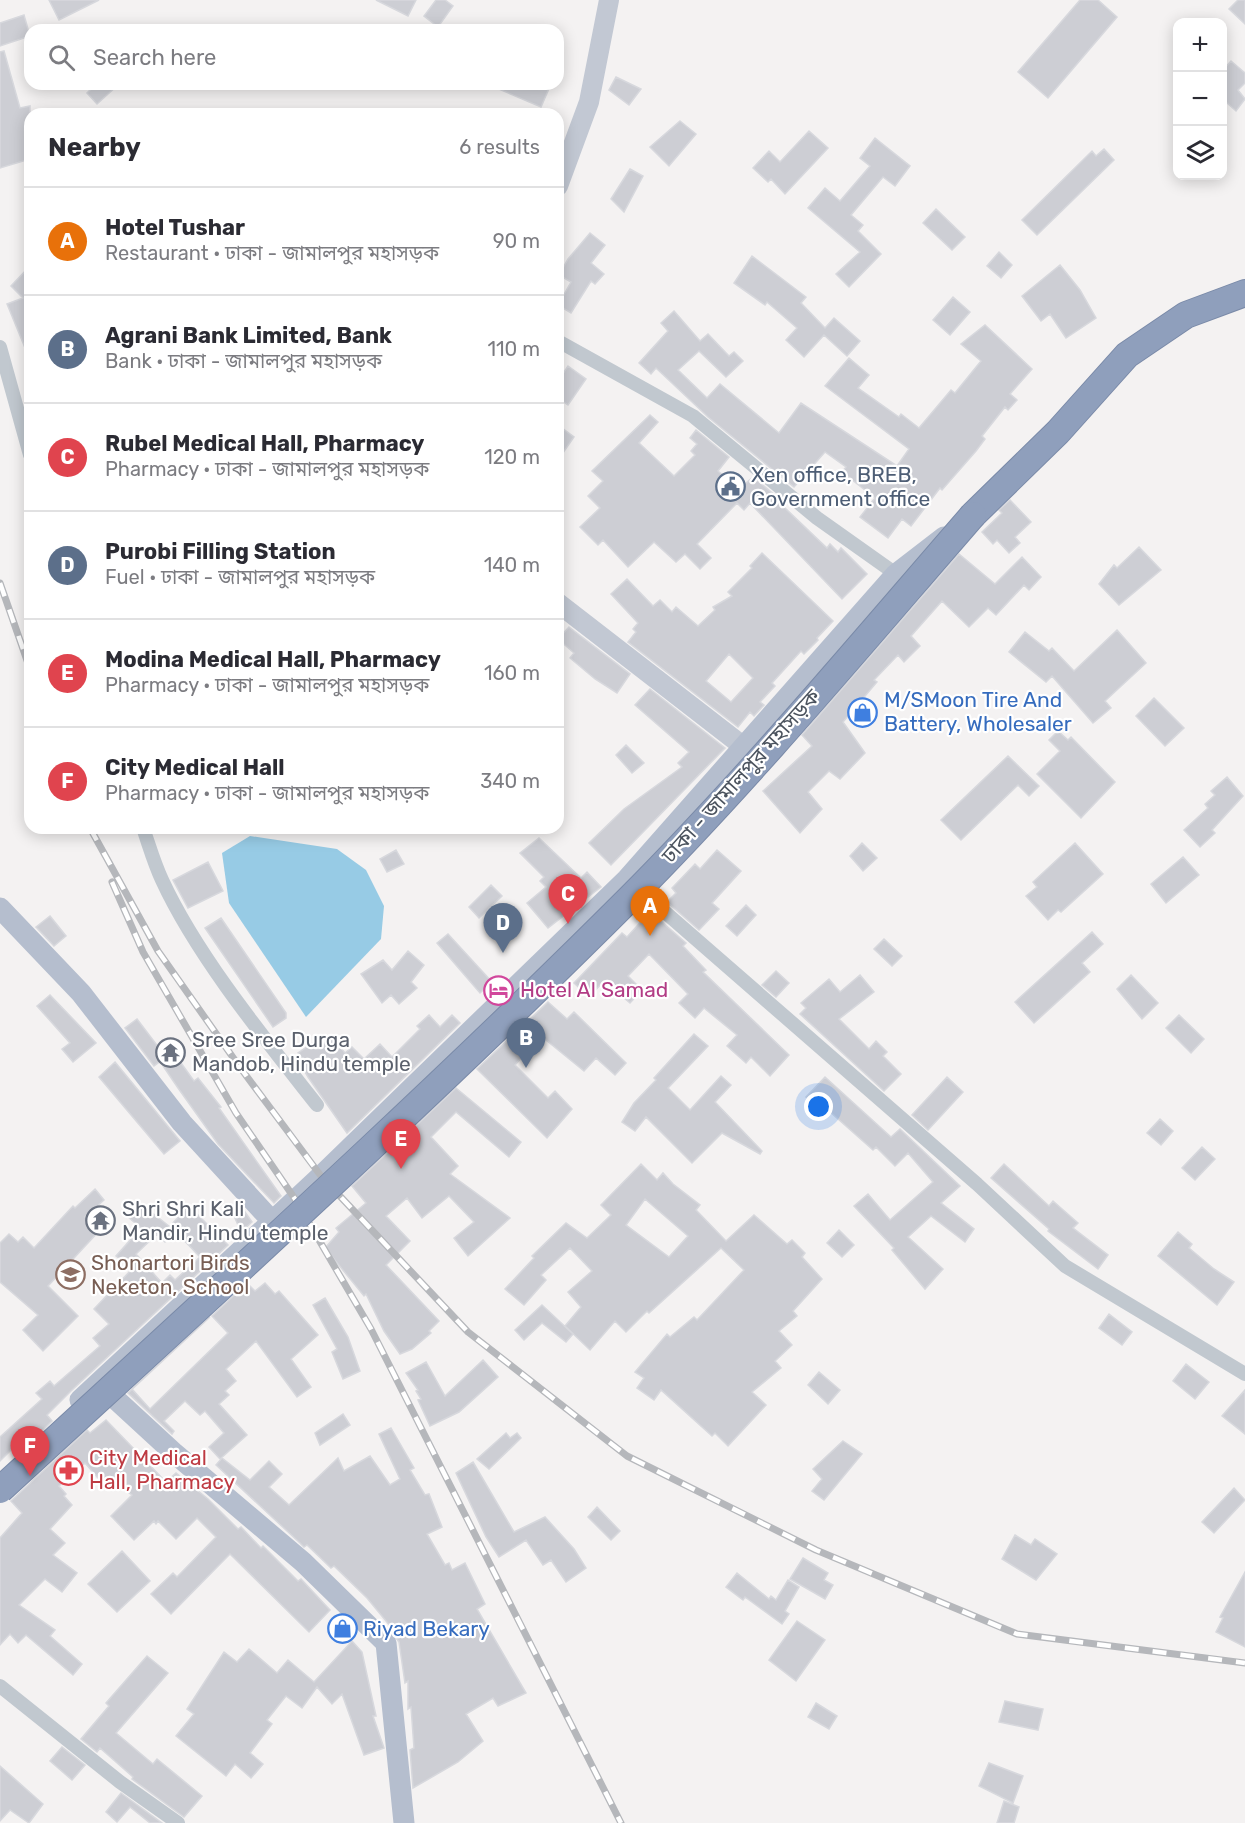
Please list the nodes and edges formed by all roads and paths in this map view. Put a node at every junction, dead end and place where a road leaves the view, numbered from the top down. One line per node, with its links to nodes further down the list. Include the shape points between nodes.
1 (609, 0): 2 (main road, via 589,102)
2 (564, 170)
3 (1245, 292): 7 (highway, ঢাকা - জামালপুর মহাসড়ক, via 1186,315 1126,355 1058,432)
4 (564, 344): 8 (street, via 693,416 817,518)
5 (0, 347): 6 (street)
6 (24, 433)
7 (973, 515): 8 (main road); 19 (highway, ঢাকা - জামালপুর মহাসড়ক, bridge, via 762,758 632,896 358,1160)
8 (896, 574): 10 (main road)
9 (564, 608): 10 (main road)
10 (744, 747): 12 (main road)
11 (145, 834): 14 (street, via 162,880 198,943)
12 (627, 879): 15 (main road); 16 (street, via 977,1184 1065,1266)
13 (0, 908): 15 (main road, via 81,993 182,1123)
14 (317, 1105)
15 (271, 1220): 17 (main road)
16 (1245, 1374)
17 (98, 1383): 18 (main road); 22 (main road, via 303,1562 386,1643)
18 (0, 1473)
19 (0, 1490)
20 (0, 1686): 21 (street)
21 (178, 1823)
22 (404, 1823)

